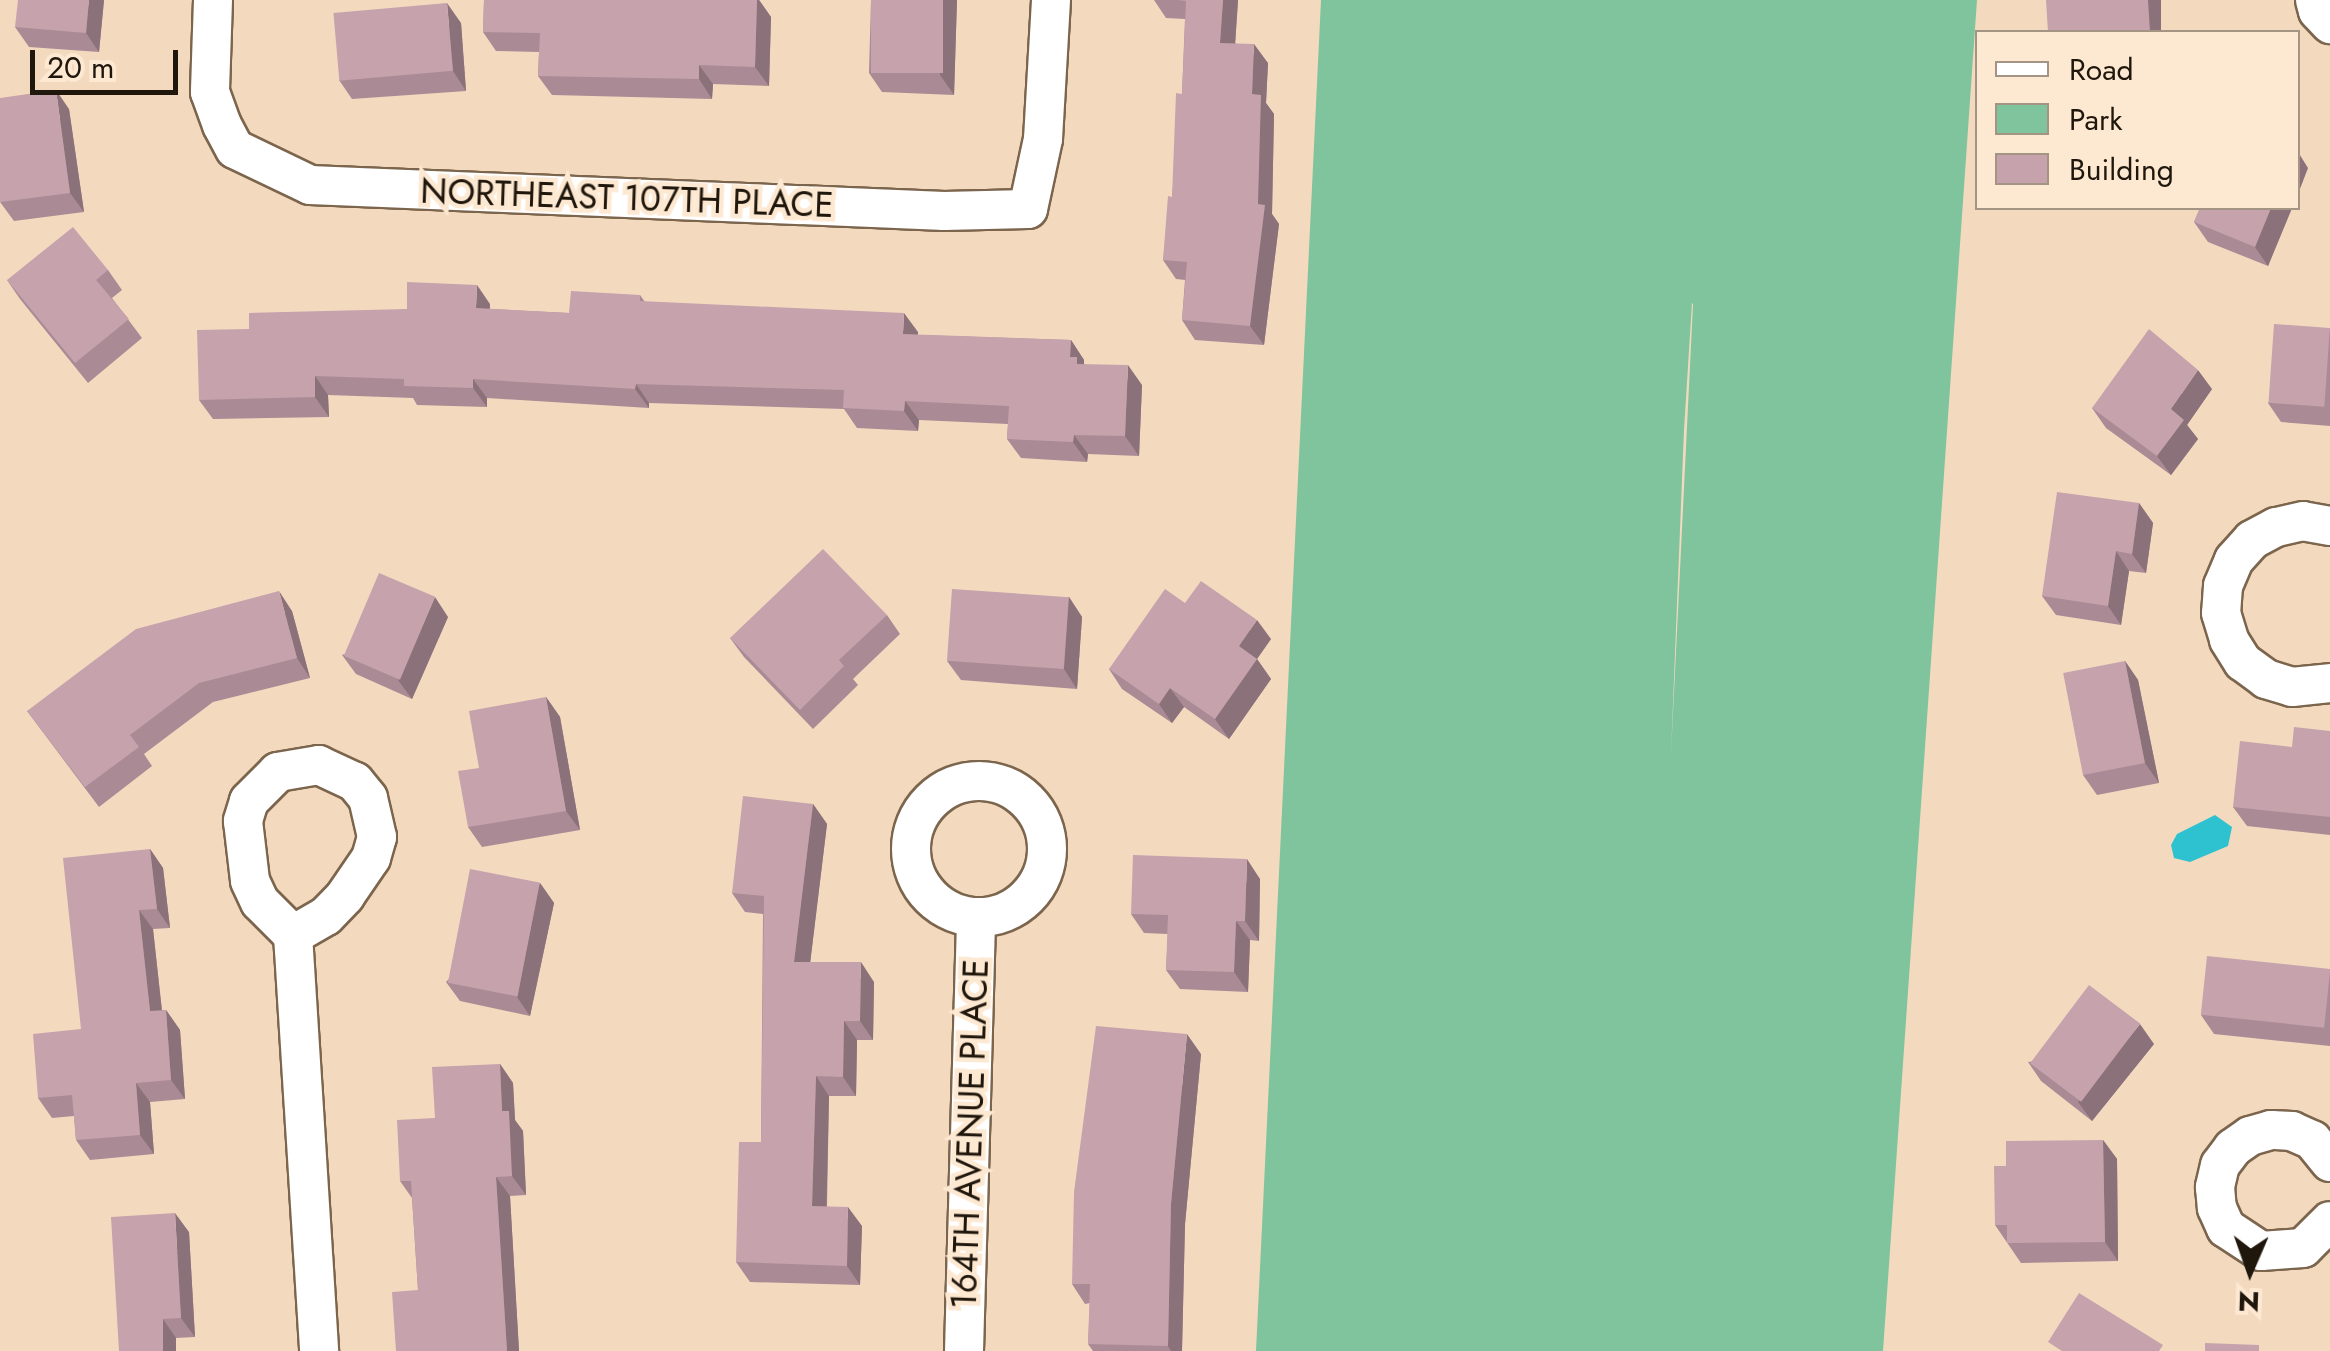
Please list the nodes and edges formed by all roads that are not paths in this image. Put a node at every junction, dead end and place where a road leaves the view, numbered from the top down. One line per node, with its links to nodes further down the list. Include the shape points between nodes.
1 (213, 0): 2 (street, NORTHEAST 107TH PLACE, via 210,92 235,149 310,186 944,211 1028,209 1043,139)
2 (1050, 0)
3 (2315, 0): 4 (street)
4 (2330, 24)
5 (2330, 526): 6 (street, via 2303,521 2252,540 2234,560 2221,613 2228,640 2266,679 2292,687)
6 (2330, 683)
7 (976, 917): 12 (street, 164TH AVENUE PLACE)
8 (294, 935): 11 (street)
9 (2330, 1162): 10 (street, via 2312,1140 2271,1130 2232,1148 2214,1186 2226,1228 2261,1251 2304,1248)
10 (2330, 1222)
11 (319, 1351)
12 (964, 1351)

